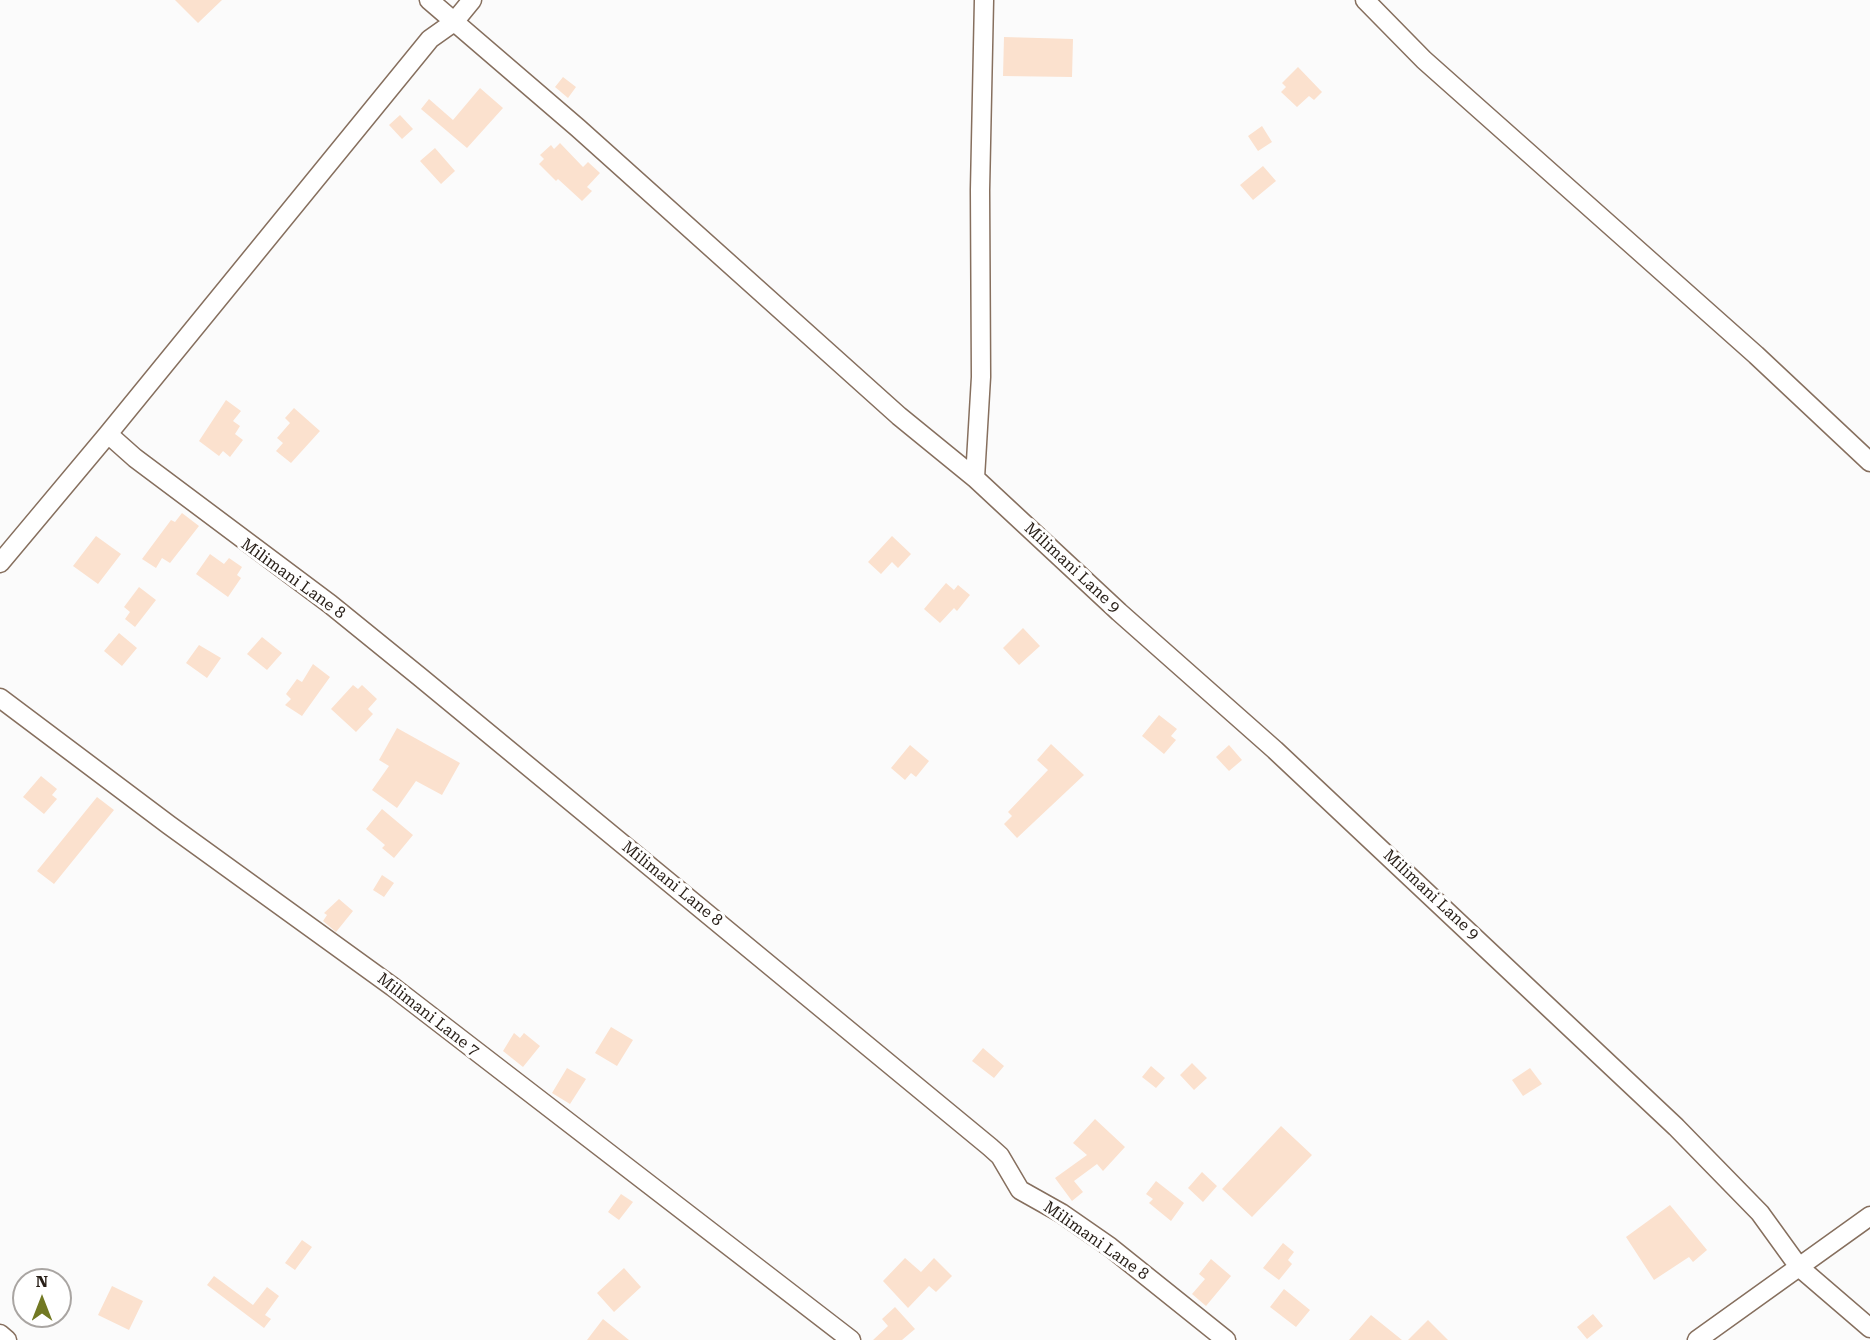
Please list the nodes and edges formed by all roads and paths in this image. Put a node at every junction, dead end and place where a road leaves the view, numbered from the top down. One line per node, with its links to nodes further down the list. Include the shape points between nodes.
1 (429, 0): 5 (street, Milimani Lane 9)
2 (472, 0): 5 (street)
3 (984, 0): 8 (street, via 981,377)
4 (1365, 0): 7 (street, via 1424,60 1756,355)
5 (454, 22): 6 (street, via 430,39); 8 (street, Milimani Lane 9, via 891,409)
6 (108, 434): 9 (street); 17 (street, Milimani Lane 8, via 239,539 330,604 990,1147 1000,1156 1020,1190 1110,1247)
7 (1870, 462)
8 (975, 478): 12 (street, Milimani Lane 9, via 1422,886 1668,1119 1760,1213)
9 (0, 562)
10 (0, 698): 16 (street, Milimani Lane 7, via 393,987)
11 (1870, 1216): 12 (street)
12 (1799, 1267): 13 (street, Milimani Lane 9); 18 (street)
13 (1870, 1328)
14 (0, 1334): 15 (street)
15 (7, 1340)
16 (851, 1340)
17 (1226, 1340)
18 (1697, 1340)

